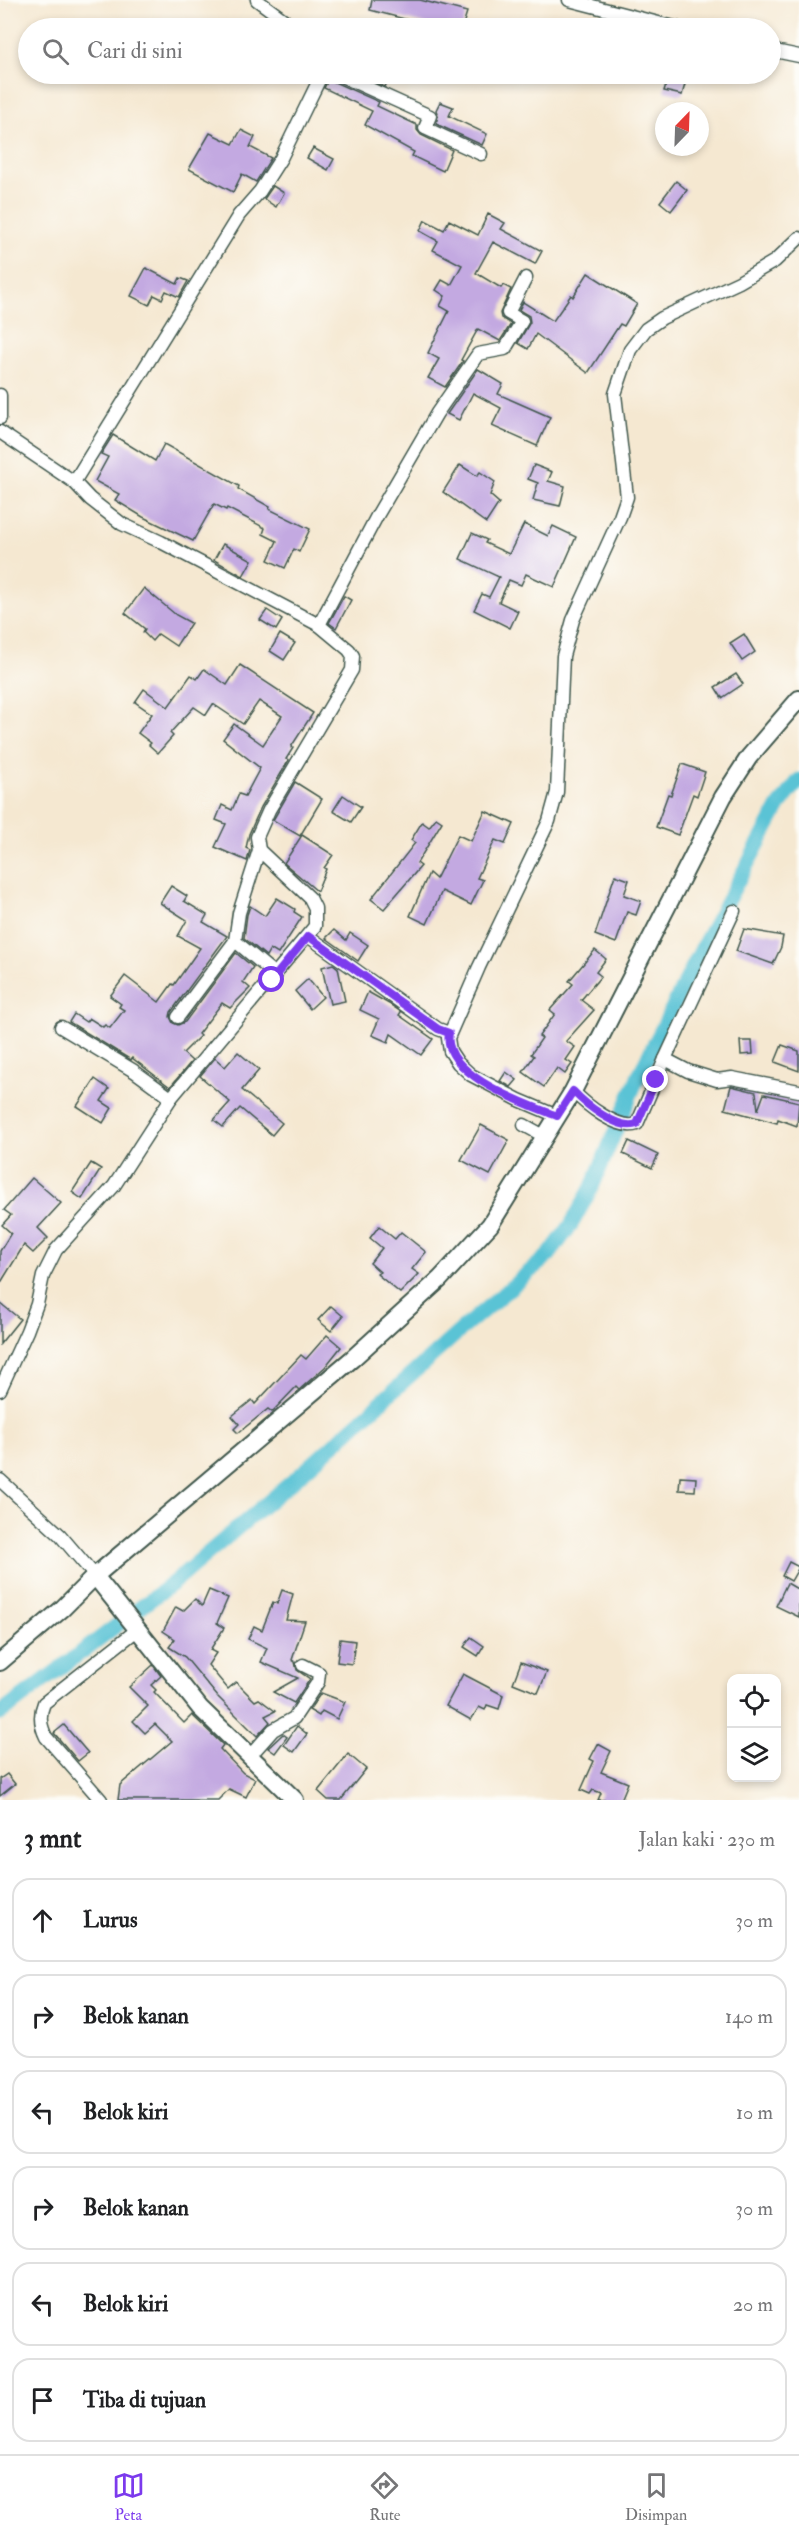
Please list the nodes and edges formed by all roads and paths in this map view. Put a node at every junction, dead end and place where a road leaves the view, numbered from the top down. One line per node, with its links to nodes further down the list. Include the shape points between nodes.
1 (257, 0): 3 (street)
2 (569, 0): 4 (street)
3 (281, 18)
4 (639, 18)
5 (781, 52): 6 (street)
6 (799, 57)
7 (317, 84): 15 (street, via 260,191 233,224)
8 (359, 84): 9 (street, via 430,116 425,128)
9 (481, 154)
10 (799, 238): 25 (street, via 775,261 662,318 646,329 630,350 615,394 627,497 573,620 563,656 557,792 549,821)
11 (526, 278): 16 (street, via 508,313 522,321 505,349 478,354 437,413)
12 (0, 395): 13 (street)
13 (0, 417)
14 (0, 432): 15 (street)
15 (74, 482): 16 (street, via 122,524)
16 (319, 625): 18 (street, via 349,650 352,670 268,810 259,831)
17 (799, 699): 28 (street, via 749,757 723,797)
18 (259, 850): 20 (street, via 310,898 316,918); 21 (street, via 239,913)
19 (734, 911): 26 (street)
20 (308, 936): 22 (street); 25 (street)
21 (235, 942): 22 (street); 23 (street)
22 (276, 975): 29 (street)
23 (178, 1017)
24 (61, 1027): 29 (street)
25 (449, 1033): 30 (street, via 450,1051 471,1075)
26 (665, 1059): 27 (street, via 717,1080 732,1078); 28 (street, via 637,1124 621,1125)
27 (799, 1091)
28 (578, 1097): 30 (street)
29 (171, 1098): 33 (street, via 114,1186 47,1264 27,1331)
30 (557, 1116): 32 (street)
31 (524, 1125): 32 (street)
32 (544, 1136): 35 (street, via 490,1225 440,1279)
33 (0, 1390)
34 (0, 1480): 35 (street, via 60,1535)
35 (99, 1582): 36 (street); 37 (street)
36 (135, 1628): 39 (street, via 180,1686); 40 (street, via 44,1703 40,1711 46,1737)
37 (0, 1662)
38 (303, 1665): 39 (street, via 319,1673 318,1682 294,1718 273,1730)
39 (249, 1757): 41 (street)
40 (101, 1800)
41 (295, 1800)

